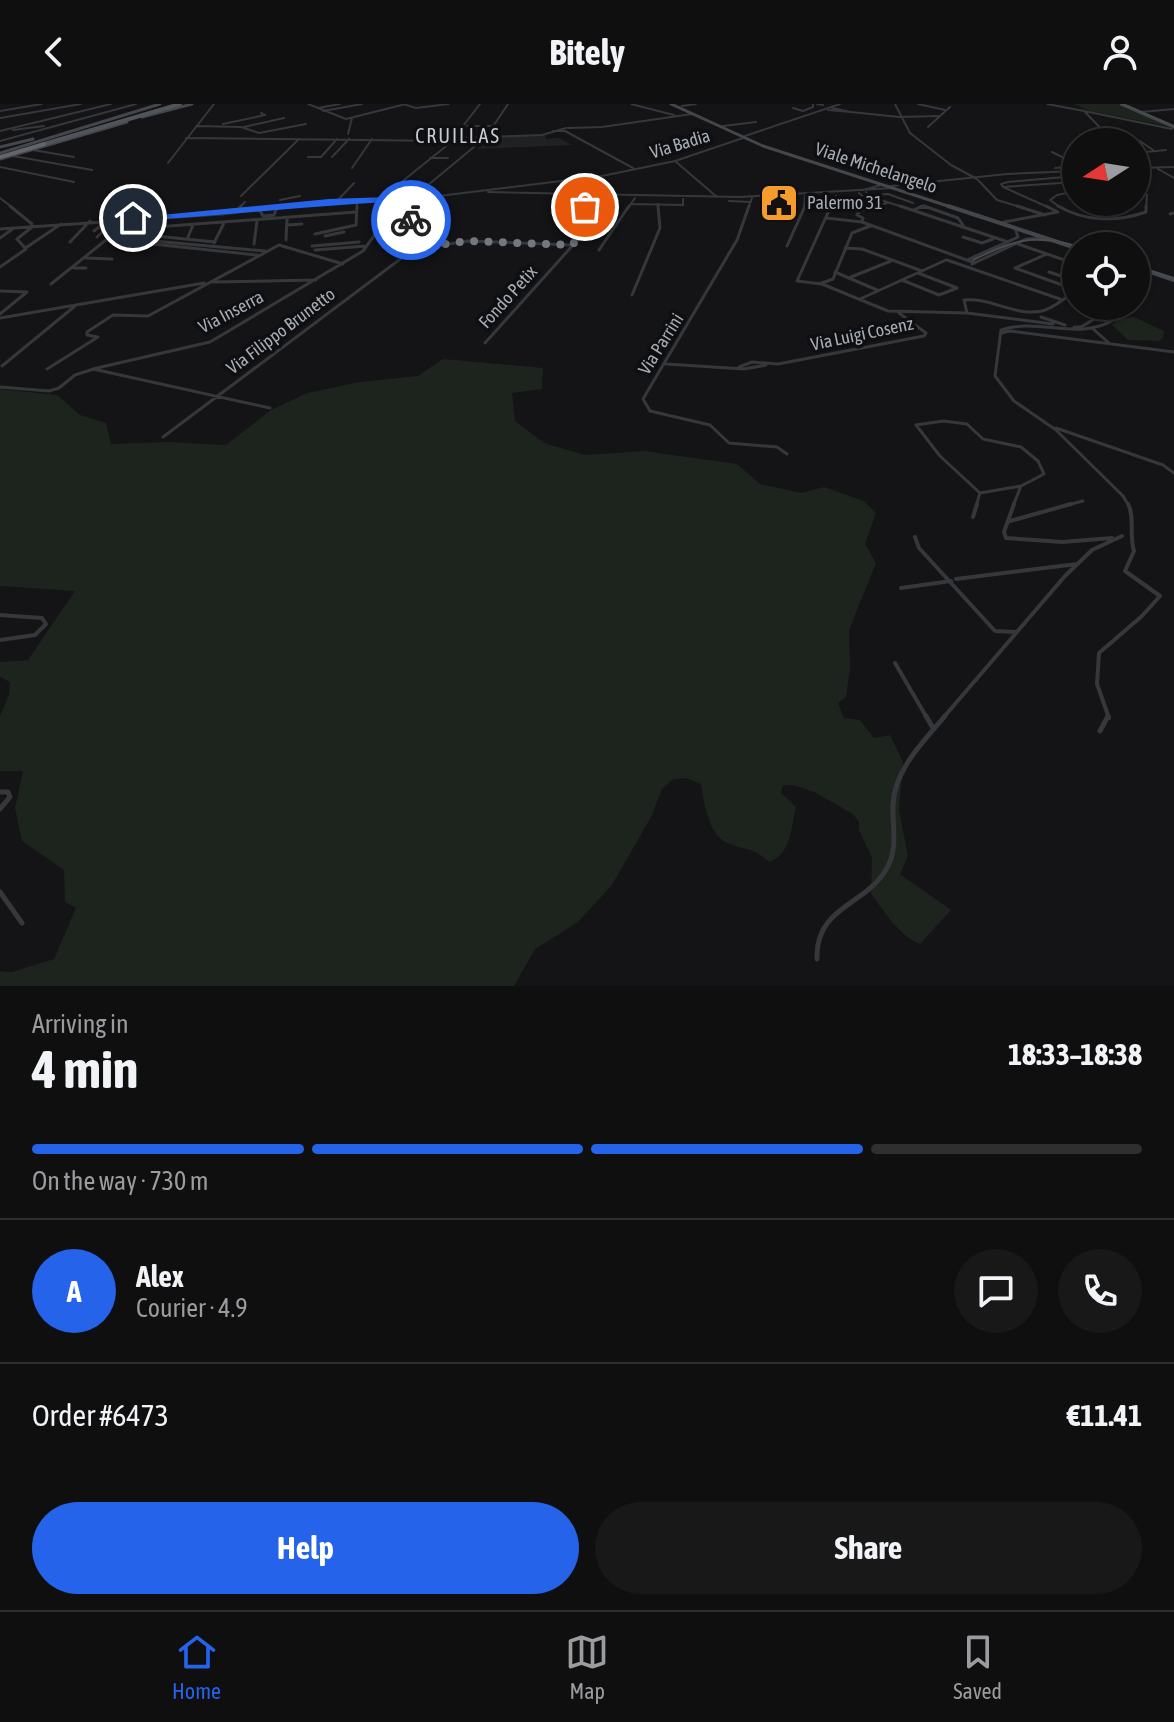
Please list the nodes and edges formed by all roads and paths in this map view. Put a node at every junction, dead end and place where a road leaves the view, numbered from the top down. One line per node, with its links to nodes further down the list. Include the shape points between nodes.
1 (19, 104): 27 (street)
2 (42, 104): 27 (street)
3 (81, 104): 47 (street)
4 (111, 104): 68 (street)
5 (136, 104): 55 (street)
6 (186, 104): 23 (street); 53 (main road)
7 (214, 104): 56 (street)
8 (308, 104): 30 (street)
9 (340, 104): 30 (street)
10 (362, 104): 38 (street)
11 (449, 104): 24 (street)
12 (480, 104): 58 (street, Via Inserra)
13 (508, 104): 59 (street)
14 (631, 104): 43 (street)
15 (698, 104): 26 (street)
16 (815, 104): 25 (street); 31 (street, via 803,111)
17 (840, 104): 28 (street, Via Badia)
18 (895, 104): 45 (street)
19 (918, 104): 34 (street)
20 (1047, 104): 35 (street)
21 (1121, 104): 40 (street)
22 (1127, 104): 40 (street)
23 (166, 105): 37 (street); 37 (street); 53 (main road); 83 (street)
24 (403, 105): 49 (street)
25 (823, 105)
26 (679, 106): 42 (street, Viale Michelangelo); 50 (street, Viale Michelangelo)
27 (23, 107): 36 (street)
28 (831, 107): 32 (street, Via Badia); 39 (street)
29 (950, 107): 34 (street)
30 (315, 108): 38 (street)
31 (793, 108)
32 (826, 109): 39 (street); 71 (street, Via Badia)
33 (1174, 109): 40 (street)
34 (945, 110): 44 (street)
35 (1084, 111): 63 (street); 65 (street)
36 (0, 112)
37 (139, 112): 66 (street)
38 (321, 112): 49 (street, via 335,119)
39 (851, 112): 45 (street)
40 (1142, 112): 63 (street)
41 (261, 113): 57 (street, via 265,115)
42 (692, 114): 43 (street); 50 (street, Viale Michelangelo)
43 (676, 116): 67 (street)
44 (939, 116): 46 (street); 51 (street)
45 (899, 117): 46 (street); 111 (street, via 916,139)
46 (911, 117): 51 (street)
47 (0, 118)
48 (284, 118): 61 (street)
49 (352, 118): 69 (street)
50 (706, 119): 60 (street, Viale Michelangelo); 71 (street, Viale Michelangelo)
51 (935, 120): 62 (street)
52 (756, 122): 60 (street)
53 (110, 124): 64 (main road); 79 (main road)
54 (306, 124): 61 (street, via 261,133)
55 (58, 125): 68 (street); 78 (street)
56 (196, 126): 57 (street); 72 (street)
57 (216, 126): 61 (street)
58 (466, 126): 59 (street); 77 (street, Via Inserra)
59 (492, 126): 70 (street)
60 (723, 126): 71 (street, Viale Michelangelo)
61 (243, 127)
62 (928, 127)
63 (1173, 127)
64 (91, 128): 79 (main road); 80 (street)
65 (1100, 128)
66 (75, 130): 80 (street); 81 (street)
67 (553, 131): 70 (street); 104 (street, via 565,131)
68 (0, 132)
69 (348, 134)
70 (487, 137): 77 (street); 130 (street)
71 (744, 137): 96 (street, Via Badia); 105 (street, Viale Michelangelo)
72 (186, 138): 73 (street); 97 (street)
73 (299, 139): 74 (street); 123 (street)
74 (337, 139): 75 (street); 91 (street, via 321,157)
75 (349, 139): 76 (street); 92 (street)
76 (372, 139): 77 (street); 102 (street)
77 (451, 140): 94 (street, Via Inserra)
78 (0, 141)
79 (42, 144): 88 (highway)
80 (22, 146): 88 (street)
81 (0, 147)
82 (1150, 148): 85 (street)
83 (33, 150): 89 (street); 90 (street)
84 (1166, 150): 85 (street)
85 (1155, 151): 87 (street)
86 (1052, 152): 93 (street)
87 (1150, 152)
88 (0, 156): 89 (street)
89 (13, 156): 106 (street)
90 (74, 157)
91 (308, 157)
92 (332, 157)
93 (1062, 157)
94 (429, 158): 95 (street); 139 (street, Via Inserra, via 389,192)
95 (448, 158)
96 (675, 161): 104 (street, Via Badia); 133 (street)
97 (168, 163)
98 (0, 167): 112 (street)
99 (1062, 167): 107 (street)
100 (1155, 167): 101 (street); 103 (street); 110 (street)
101 (1174, 167)
102 (352, 168)
103 (1150, 168)
104 (635, 169): 118 (street, Via Badia)
105 (835, 169): 115 (street, Viale Michelangelo); 116 (street, Viale Michelangelo)
106 (92, 170)
107 (1035, 171): 108 (street); 111 (street)
108 (1062, 171)
109 (1062, 177): 117 (street, via 1008,182)
110 (1174, 178)
111 (977, 179): 116 (street); 159 (street, via 997,200)
112 (74, 182)
113 (354, 183): 136 (street)
114 (1062, 183): 117 (street)
115 (881, 185): 116 (street, Viale Michelangelo); 126 (street)
116 (892, 187): 119 (street); 164 (street, Viale Michelangelo)
117 (1003, 187): 157 (street)
118 (481, 192): 125 (street); 130 (street)
119 (866, 192): 120 (street); 127 (street)
120 (859, 193): 121 (street); 146 (street)
121 (836, 194): 126 (street); 149 (street)
122 (1062, 195): 151 (street, via 1051,198)
123 (241, 196)
124 (300, 196): 132 (street)
125 (582, 196): 128 (street); 145 (street)
126 (805, 196): 135 (street); 218 (street)
127 (870, 196): 140 (street); 141 (street, via 888,194)
128 (616, 197): 131 (street); 160 (street, Fondo Petix)
129 (0, 198): 180 (street)
130 (419, 198): 139 (street); 221 (street, via 401,245)
131 (635, 198): 134 (street); 142 (street)
132 (292, 199): 144 (street); 147 (street)
133 (719, 199): 134 (street); 135 (street)
134 (683, 200): 135 (street); 143 (street, via 683,205)
135 (751, 200): 276 (street, Via Parrini, via 737,240)
136 (337, 201): 138 (street); 144 (street)
137 (245, 202): 155 (street)
138 (357, 202): 139 (street); 156 (street)
139 (388, 203): 217 (street, Via Inserra, via 389,215)
140 (887, 203): 146 (street); 153 (street)
141 (913, 203)
142 (631, 204): 143 (street); 225 (street)
143 (658, 204): 259 (street, via 660,228)
144 (291, 205): 147 (street)
145 (573, 205): 148 (street); 160 (street, via 566,214)
146 (874, 206): 152 (street)
147 (275, 207): 150 (street); 150 (street, via 274,215 263,216)
148 (585, 207)
149 (831, 208): 152 (street); 168 (street)
150 (259, 209): 155 (street)
151 (1062, 210)
152 (860, 211): 173 (street)
153 (912, 211): 184 (street); 184 (street, via 923,206 958,218)
154 (1062, 211): 157 (street)
155 (235, 212): 163 (street)
156 (356, 212): 167 (street); 188 (street, via 356,225)
157 (1058, 212): 159 (street)
158 (144, 215): 163 (street); 166 (street); 200 (street, via 120,238)
159 (1045, 215): 174 (street)
160 (598, 216): 215 (street, Fondo Petix)
161 (1095, 216): 162 (street)
162 (1137, 216)
163 (161, 217): 182 (street)
164 (985, 217): 174 (street, Viale Michelangelo); 185 (street, Viale Michelangelo)
165 (73, 218): 175 (street)
166 (133, 218): 169 (street); 230 (street)
167 (288, 218): 172 (street); 179 (street)
168 (826, 218): 173 (street); 255 (street, via 798,279)
169 (117, 219): 170 (street); 196 (street)
170 (108, 220): 171 (street); 187 (street)
171 (90, 221): 175 (street); 206 (street)
172 (257, 221): 176 (street); 211 (street)
173 (862, 222): 181 (street)
174 (1004, 222): 209 (street, Viale Michelangelo)
175 (64, 223): 180 (street); 219 (street)
176 (224, 223): 178 (street); 207 (street)
177 (302, 224): 179 (street)
178 (193, 225): 182 (street); 197 (street)
179 (287, 225): 204 (street)
180 (34, 226): 183 (street); 219 (street, via 17,238)
181 (873, 226): 222 (street, via 852,233); 229 (street)
182 (156, 227): 190 (street)
183 (14, 228): 186 (street); 199 (street)
184 (964, 228): 201 (street)
185 (1015, 228): 205 (street, Viale Michelangelo); 208 (street, via 1018,237)
186 (0, 229)
187 (94, 231)
188 (330, 231): 191 (street); 192 (street)
189 (344, 232): 192 (street)
190 (153, 233)
191 (315, 234)
192 (334, 234): 194 (street); 202 (street)
193 (161, 236): 200 (street); 203 (street); 207 (street)
194 (325, 236)
195 (362, 236): 212 (street)
196 (97, 237)
197 (188, 237)
198 (963, 237): 201 (street, via 982,243)
199 (0, 238)
200 (129, 238): 203 (street); 228 (street, via 124,241)
201 (995, 238): 208 (street)
202 (338, 239)
203 (156, 240): 214 (street)
204 (286, 240)
205 (1051, 240): 210 (street, Viale Michelangelo); 213 (street)
206 (70, 242)
207 (215, 242): 214 (street)
208 (1008, 242): 234 (street)
209 (1062, 242)
210 (1062, 243)
211 (254, 244)
212 (358, 244): 217 (street); 220 (street)
213 (1017, 244): 227 (street); 236 (street)
214 (211, 245): 223 (street); 226 (street)
215 (572, 245): 221 (street, via 468,241); 273 (street, Fondo Petix)
216 (312, 246): 220 (street)
217 (368, 246): 237 (street, Via Inserra)
218 (787, 246)
219 (27, 247): 238 (street)
220 (331, 247): 224 (street)
221 (415, 248): 281 (street, Via Filippo Brunetto)
222 (845, 248): 235 (street); 243 (street)
223 (206, 249)
224 (315, 250)
225 (599, 250)
226 (267, 251): 228 (street); 237 (street, via 287,246)
227 (1047, 254): 232 (street); 256 (street, via 1015,268)
228 (259, 256): 253 (street)
229 (956, 256): 233 (street); 234 (street)
230 (83, 258): 231 (street); 240 (street)
231 (112, 259)
232 (1062, 259)
233 (947, 260): 239 (street); 244 (street)
234 (967, 260): 236 (street)
235 (893, 261): 244 (street); 248 (street)
236 (975, 263): 239 (street)
237 (343, 264): 251 (street, Via Inserra)
238 (0, 267)
239 (967, 267): 261 (street)
240 (71, 268): 241 (street); 254 (street)
241 (86, 268)
242 (1150, 270): 249 (street)
243 (835, 272): 246 (street); 250 (street)
244 (920, 272): 252 (street); 252 (street, via 957,288 939,295)
245 (1049, 272): 247 (street)
246 (842, 275): 248 (street); 250 (street)
247 (1062, 276)
248 (849, 278): 257 (street)
249 (1174, 278)
250 (833, 279): 255 (street)
251 (319, 280): 253 (street); 279 (street, Via Inserra, via 210,342)
252 (902, 280): 257 (street)
253 (209, 282): 262 (street); 278 (street, via 148,316 113,315 87,332 98,337)
254 (51, 284)
255 (819, 284): 260 (street)
256 (1062, 286)
257 (879, 290): 260 (street)
258 (0, 291): 266 (street, via 27,292)
259 (632, 295)
260 (860, 299): 263 (street)
261 (1060, 299): 265 (street)
262 (77, 305): 266 (street); 277 (street)
263 (897, 312): 264 (street); 276 (street, Via Luigi Cosenz, via 924,336 756,369)
264 (967, 313): 265 (street, via 964,300 973,297); 269 (street)
265 (1040, 315): 269 (street); 270 (street)
266 (0, 316)
267 (1091, 320): 270 (street, via 1081,327)
268 (1114, 320): 271 (street)
269 (1038, 323): 270 (street)
270 (1063, 325)
271 (1092, 328): 272 (street, via 1014,326); 274 (street)
272 (1001, 333): 274 (street); 283 (street, via 995,376 1014,401)
273 (485, 343)
274 (1111, 344): 275 (street)
275 (1174, 352)
276 (665, 364): 285 (street, Via Parrini, via 643,399 650,411 710,425 729,443 777,447)
277 (2, 366)
278 (47, 369)
279 (93, 369): 280 (street, Via Inserra, via 49,391); 281 (street)
280 (0, 387)
281 (217, 397): 282 (street); 284 (street, Via Filippo Brunetto)
282 (270, 408)
283 (1043, 421): 286 (street); 292 (street, via 1123,496 1132,511)
284 (163, 437)
285 (787, 454)
286 (1174, 473)
287 (1021, 486): 288 (street); 288 (street, via 1044,474 1021,447 976,435 961,422 916,425); 291 (street)
288 (980, 493): 290 (street)
289 (1083, 501): 291 (street)
290 (973, 517)
291 (1010, 521): 293 (street, via 1004,532 1009,539 1062,542)
292 (1130, 534): 293 (street); 303 (street, via 1134,554 1125,571 1160,596 1099,653 1097,684 1109,718)
293 (1122, 536): 295 (street, via 1098,546)
294 (915, 537): 296 (street, via 919,548)
295 (1079, 563): 296 (street); 299 (street)
296 (954, 580): 297 (street); 299 (street, via 995,631)
297 (901, 588)
298 (0, 615): 300 (street, via 42,618 46,624 35,635)
299 (1016, 632): 302 (street)
300 (0, 640)
301 (895, 663): 302 (street)
302 (933, 728): 308 (street, via 892,795 895,844 888,867 827,922 817,941)
303 (1100, 731)
304 (0, 792): 305 (street, via 10,797)
305 (0, 809)
306 (0, 892): 307 (street)
307 (22, 923)
308 (817, 959)

